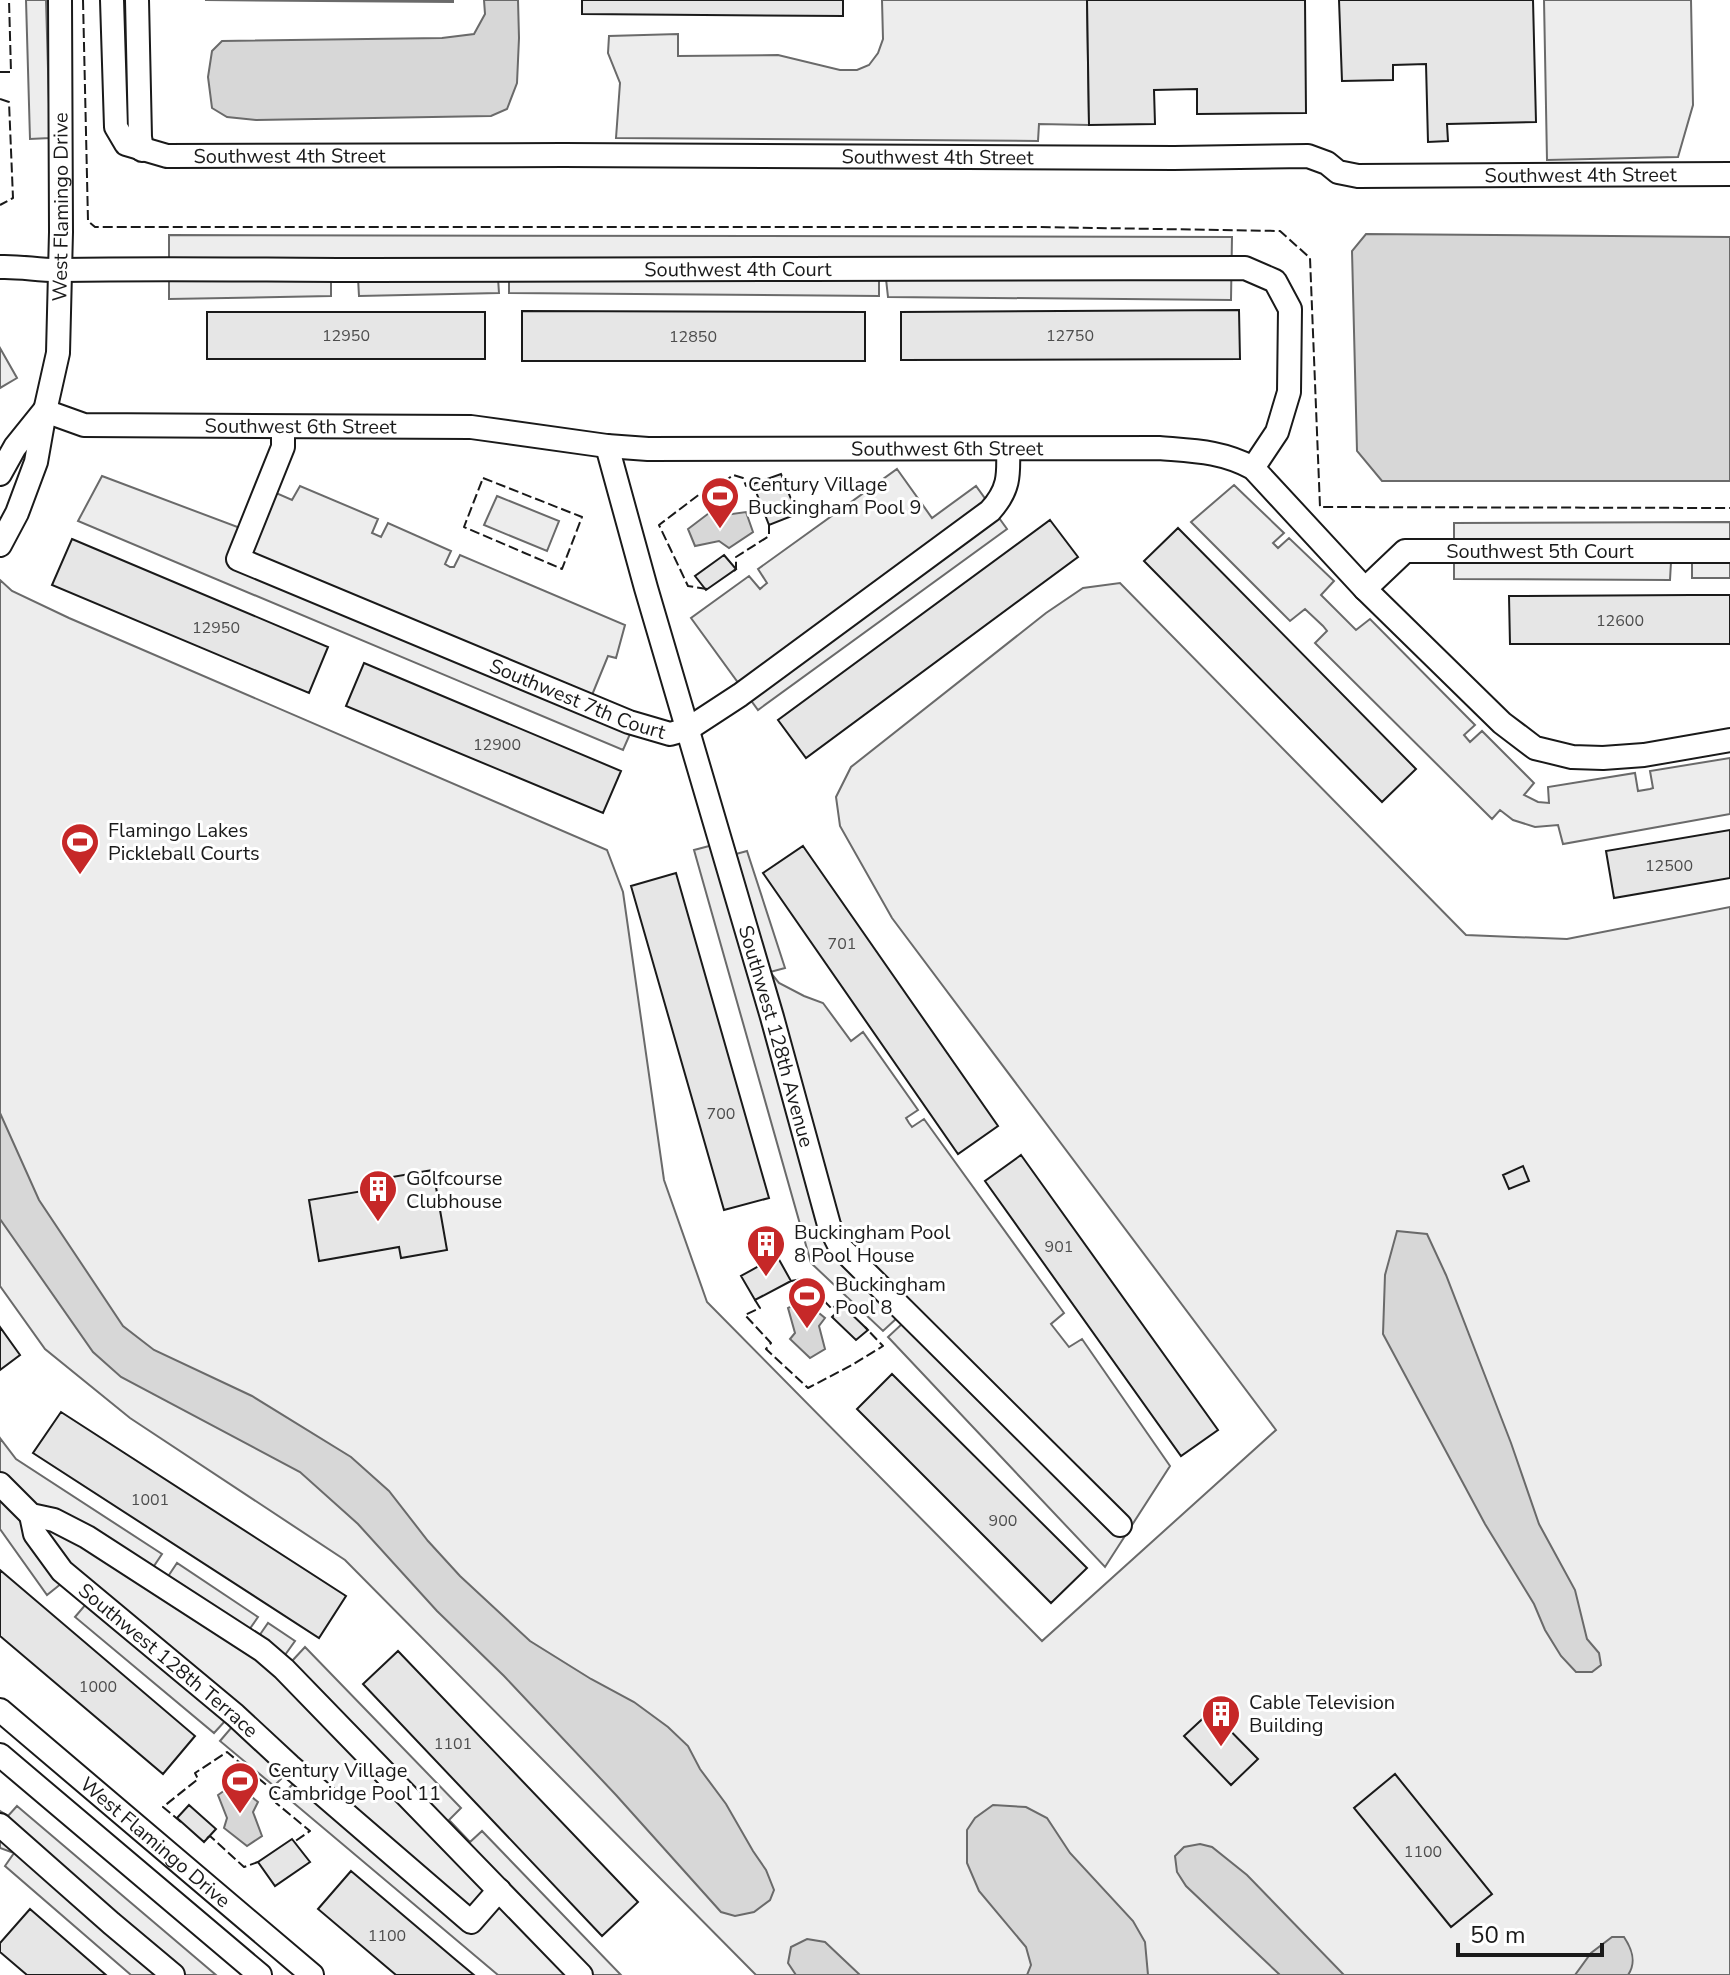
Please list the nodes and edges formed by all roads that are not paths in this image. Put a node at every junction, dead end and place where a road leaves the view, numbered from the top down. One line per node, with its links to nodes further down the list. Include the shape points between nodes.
1 (60, 0): 7 (street, West Flamingo Drive)
2 (112, 0): 4 (street, via 116,127 126,144)
3 (137, 0): 4 (street)
4 (142, 150): 5 (street, Southwest 4th Street, via 167,156 1308,156 1358,176)
5 (1730, 174)
6 (0, 267): 7 (street, Southwest 4th Court)
7 (61, 270): 8 (street, West Flamingo Drive, via 58,353); 12 (street, Southwest 4th Court, via 1245,268 1275,281 1290,309 1289,392 1277,432)
8 (45, 411): 9 (street, Southwest 6th Street, via 84,425); 13 (street, West Flamingo Drive); 14 (street, West Flamingo Drive, via 36,462)
9 (283, 427): 10 (street, Southwest 6th Street, via 471,427); 17 (street, Southwest 7th Court, via 283,447 238,559 629,722 670,734)
10 (607, 446): 11 (street, Southwest 6th Street); 17 (street, Southwest 128th Avenue)
11 (1008, 449): 12 (street, Southwest 6th Street, via 1200,451 1233,457); 17 (street, Southwest 7th Court, via 1009,477 990,511)
12 (1253, 468): 16 (street, Southwest 6th Street)
13 (0, 474)
14 (0, 545)
15 (1730, 551): 16 (street, Southwest 5th Court, via 1405,551)
16 (1365, 589): 18 (street, Southwest 6th Street, via 1502,723 1535,748 1603,758)
17 (688, 729): 21 (street, Southwest 128th Avenue, via 829,1225 840,1247)
18 (1730, 740)
19 (0, 1484): 20 (street, Southwest 128th Terrace)
20 (31, 1515): 26 (street, Southwest 128th Terrace, via 87,1537 262,1650); 26 (street, Southwest 128th Terrace, via 35,1534 62,1571 471,1922)
21 (1120, 1525)
22 (0, 1710): 23 (street, West Flamingo Drive)
23 (31, 1736): 24 (street); 29 (street, West Flamingo Drive)
24 (3, 1764): 28 (street, West Flamingo Drive)
25 (0, 1825): 27 (street)
26 (499, 1890): 30 (street, Southwest 128th Terrace)
27 (173, 1975)
28 (260, 1975)
29 (312, 1975)
30 (581, 1975)

